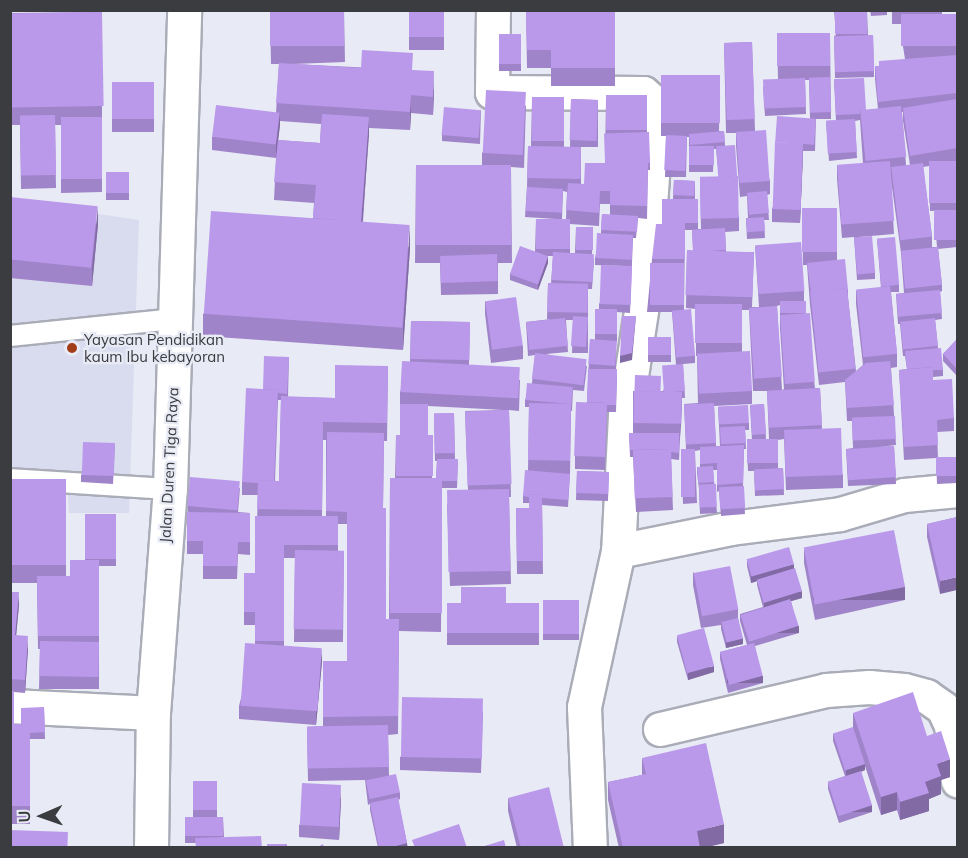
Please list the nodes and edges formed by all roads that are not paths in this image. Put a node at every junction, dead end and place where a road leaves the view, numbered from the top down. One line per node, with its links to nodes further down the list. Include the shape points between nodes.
1 (184, 10): 3 (street, Jalan Duren Tiga Raya)
2 (493, 10): 8 (street, via 492,92 643,93 657,105 644,292 625,415)
3 (175, 319): 4 (lane); 6 (street, Jalan Duren Tiga Raya)
4 (10, 336)
5 (10, 479): 6 (lane)
6 (170, 489): 10 (street, Jalan Duren Tiga Raya)
7 (957, 490): 8 (street, via 904,495 840,514 731,528)
8 (618, 551): 14 (street, via 584,707)
9 (10, 706): 10 (street)
10 (153, 713): 13 (street, Jalan Duren Tiga Raya)
11 (660, 729): 12 (street, via 826,690 904,690 926,696 943,708 951,726)
12 (957, 782)
13 (151, 848)
14 (590, 848)

